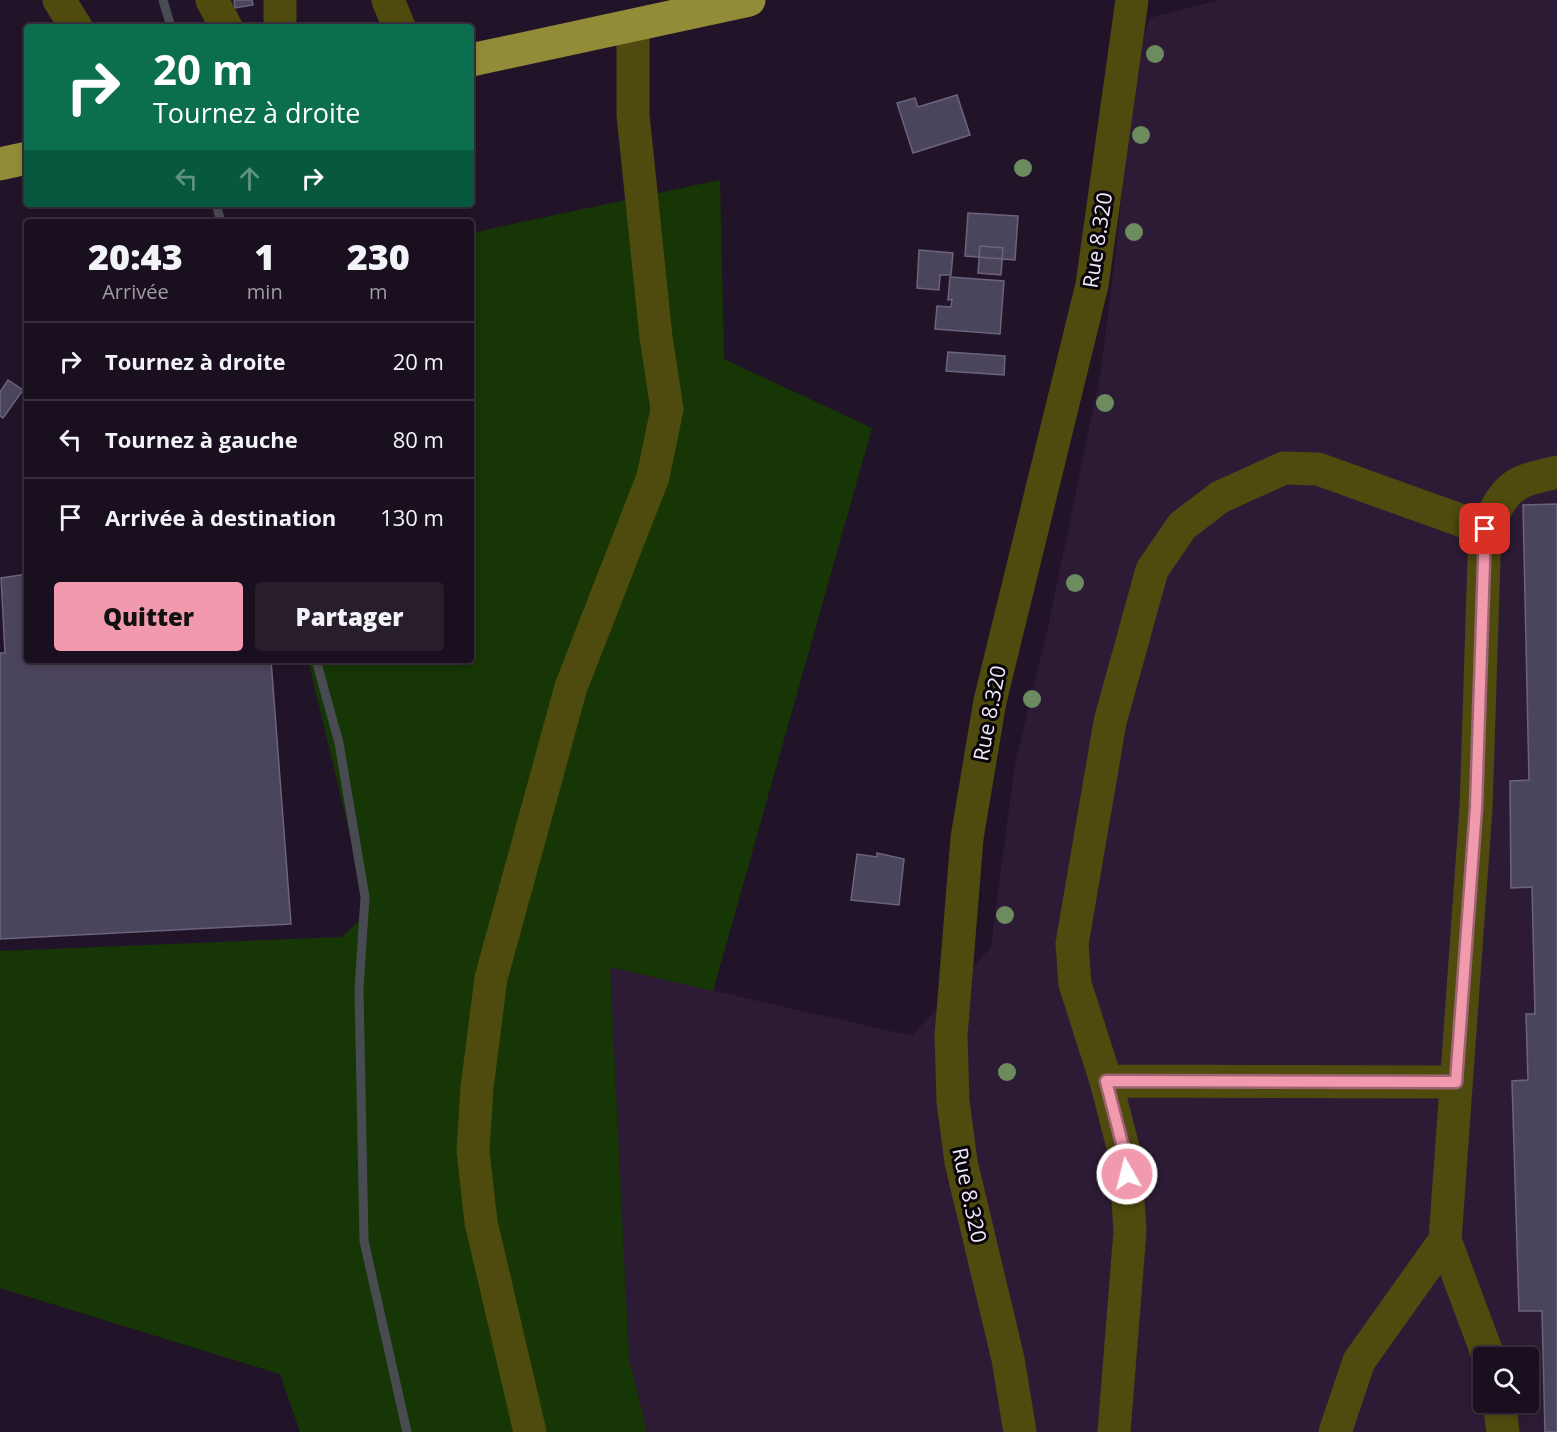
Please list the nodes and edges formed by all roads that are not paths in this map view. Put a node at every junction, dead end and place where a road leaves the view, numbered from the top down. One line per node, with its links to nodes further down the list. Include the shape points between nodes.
1 (59, 0): 7 (street)
2 (212, 0): 8 (street)
3 (280, 0): 9 (street)
4 (388, 0): 10 (street)
5 (749, 0): 11 (highway)
6 (1132, 0): 23 (street, Rue 8.320, via 1092,285 990,701 967,838 953,1013 953,1101 961,1162 1008,1359)
7 (74, 24)
8 (224, 24)
9 (280, 24)
10 (398, 24)
11 (633, 26): 12 (highway); 22 (street, via 633,115 667,410 653,477 571,687 491,978 477,1088 473,1151 481,1222)
12 (474, 59)
13 (24, 159): 14 (highway)
14 (0, 164)
15 (1557, 472): 16 (street, via 1525,479 1506,490)
16 (1485, 529): 17 (street, via 1318,470 1284,468 1220,497 1182,526 1152,570 1110,723 1072,944 1075,984); 18 (street, via 1476,808)
17 (1106, 1081): 18 (street); 24 (street, via 1125,1155 1130,1231)
18 (1456, 1082): 19 (street)
19 (1445, 1240): 20 (street); 25 (street, via 1359,1361)
20 (1485, 1347)
21 (1500, 1413): 26 (street)
22 (530, 1432)
23 (1020, 1432)
24 (1114, 1432)
25 (1335, 1432)
26 (1503, 1432)

